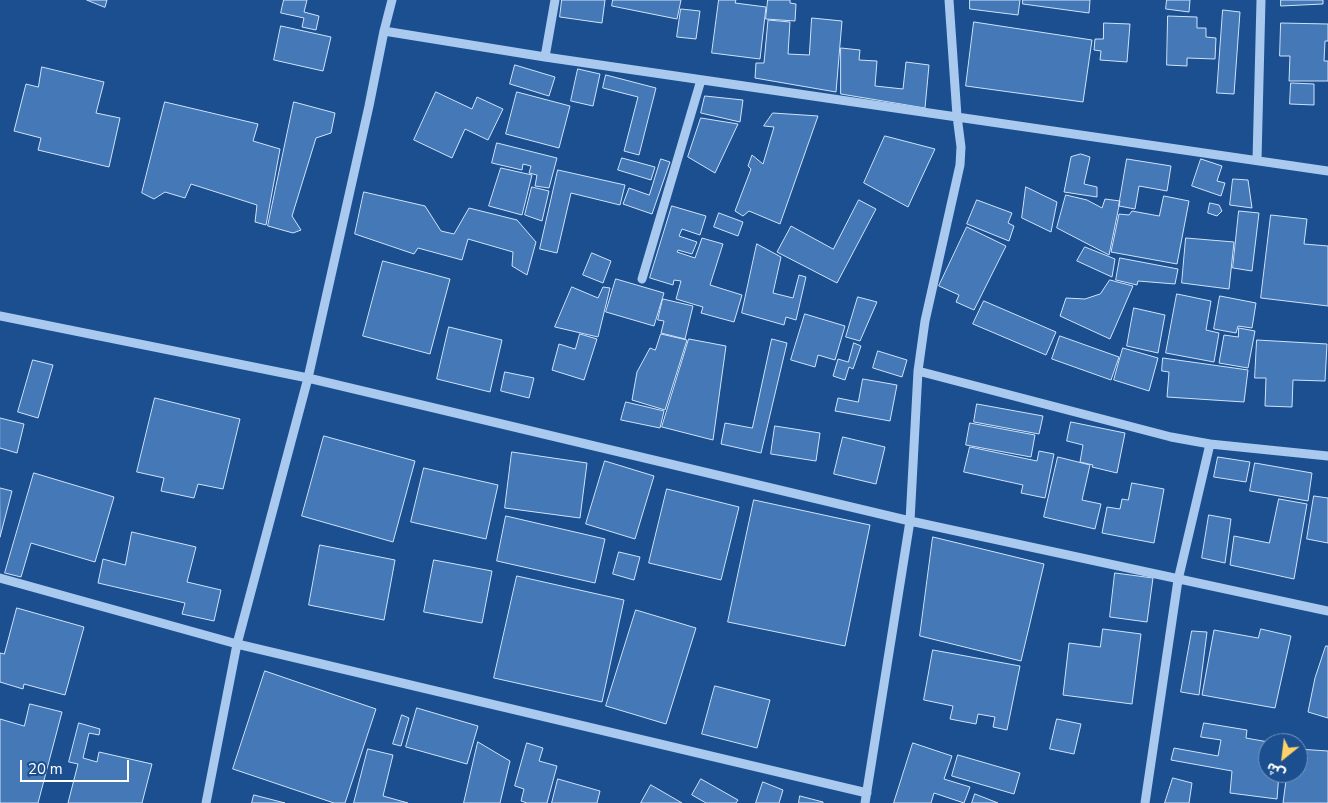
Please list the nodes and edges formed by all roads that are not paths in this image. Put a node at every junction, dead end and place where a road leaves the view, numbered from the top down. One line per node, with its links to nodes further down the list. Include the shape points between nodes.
1 (392, 0): 5 (street)
2 (555, 0): 6 (street)
3 (949, 0): 8 (street)
4 (1261, 0): 9 (street)
5 (384, 31): 6 (street); 14 (street)
6 (545, 57): 7 (street)
7 (701, 80): 8 (street); 11 (street)
8 (957, 116): 9 (street); 13 (street, via 960,165 925,322)
9 (1257, 160): 10 (street)
10 (1328, 171)
11 (642, 279)
12 (0, 316): 14 (street)
13 (918, 371): 15 (street, via 1171,437); 17 (street)
14 (308, 378): 17 (street); 21 (street)
15 (1210, 444): 16 (street); 19 (street)
16 (1328, 456)
17 (910, 521): 19 (street); 22 (street)
18 (0, 578): 21 (street)
19 (1178, 580): 20 (street); 25 (street)
20 (1328, 612)
21 (237, 644): 22 (street); 23 (street)
22 (868, 793): 24 (street)
23 (206, 803)
24 (866, 803)
25 (1145, 803)

